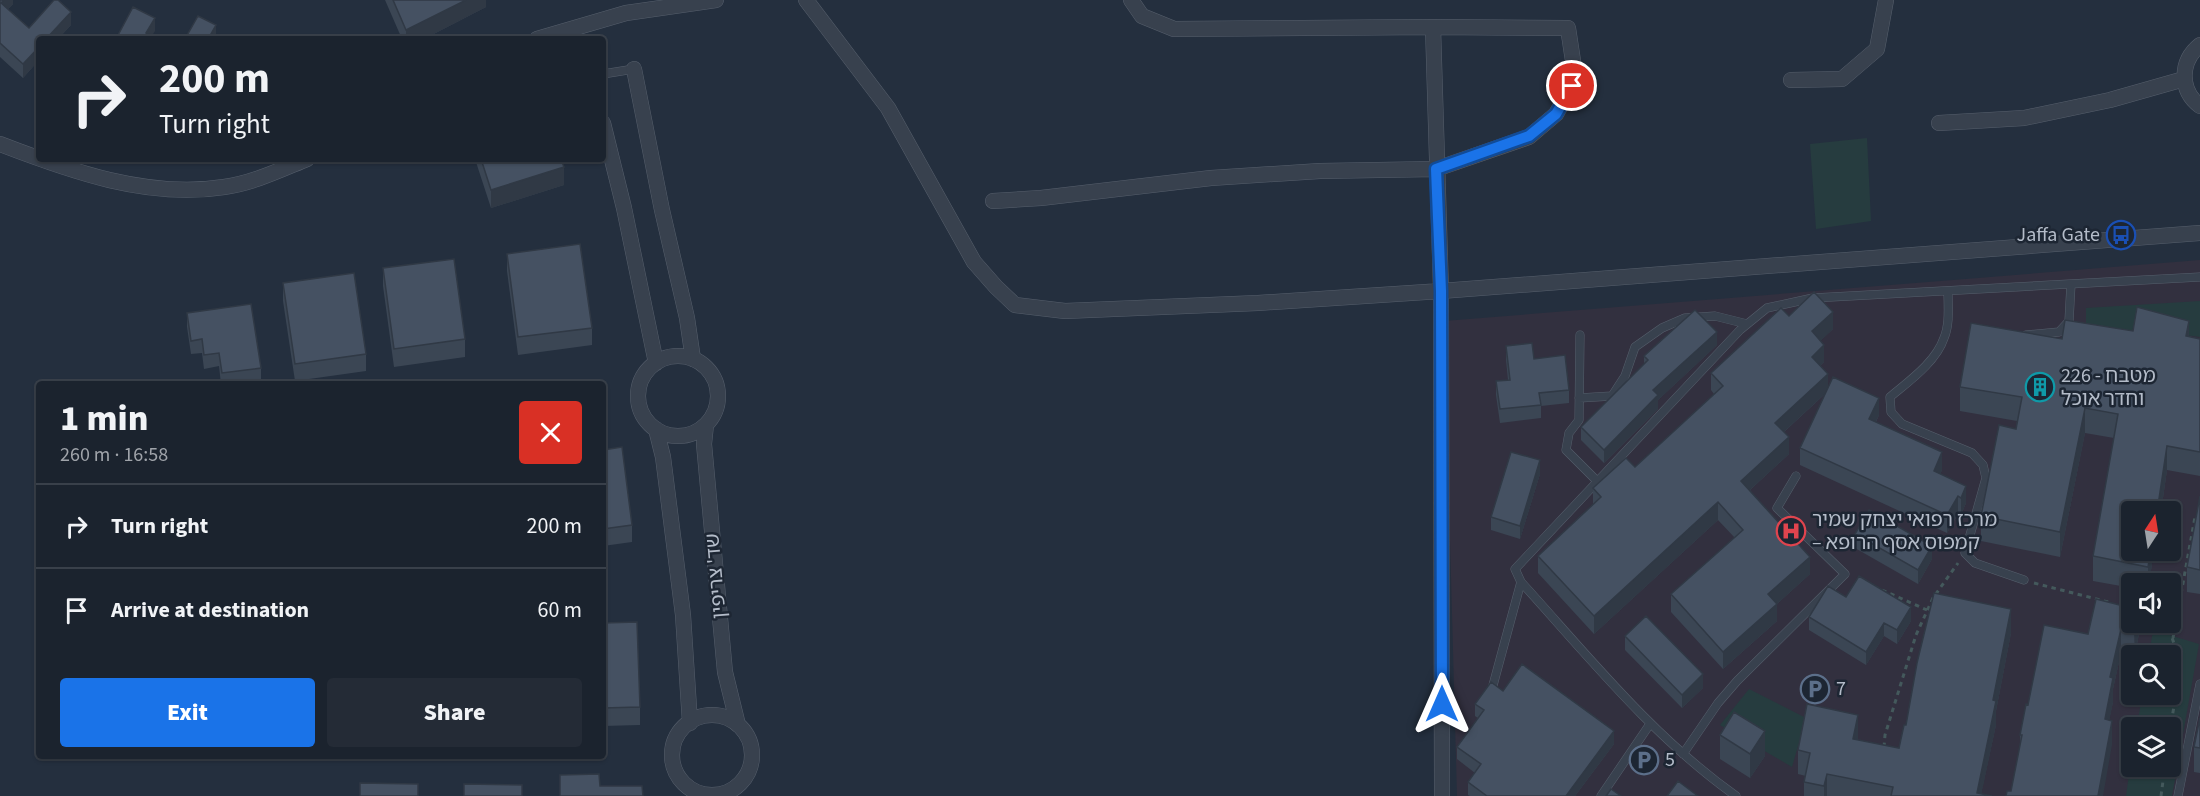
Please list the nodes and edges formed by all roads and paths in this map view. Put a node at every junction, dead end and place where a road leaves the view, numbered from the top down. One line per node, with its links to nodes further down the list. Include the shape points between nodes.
1 (716, 0): 6 (street, via 626,13)
2 (806, 0): 24 (street, via 888,108 974,262 1015,305 1065,311)
3 (1131, 0): 5 (street, via 1142,16 1174,29)
4 (1886, 0): 11 (street, via 1877,49 1842,79)
5 (1433, 27): 19 (street); 19 (street, via 1568,28 1575,74 1556,114 1529,136)
6 (547, 36)
7 (2199, 44): 10 (street, via 2187,61)
8 (634, 69): 9 (lane); 29 (street)
9 (606, 74)
10 (2184, 79): 12 (street, via 2187,91); 13 (street, via 2024,118)
11 (1791, 80)
12 (2200, 106)
13 (1939, 123)
14 (606, 135): 30 (street)
15 (0, 144): 16 (street)
16 (36, 158)
17 (47, 162): 18 (street, via 120,182 189,190 226,187 265,177)
18 (300, 162)
19 (1436, 169): 20 (street, via 1211,178); 24 (street)
20 (993, 201)
21 (2200, 233): 24 (street)
22 (2200, 277): 23 (lane)
23 (2071, 284): 25 (lane); 28 (lane, via 2068,321 2059,332)
24 (1441, 291): 56 (street)
25 (1948, 291): 26 (lane, via 1805,300 1767,308); 37 (lane, via 1944,338 1935,354 1890,397 1891,412 1902,424 1972,453 1983,465 1986,478)
26 (1747, 324): 31 (lane, via 1715,316 1685,318 1662,328 1635,346 1625,376 1612,396); 35 (lane)
27 (1580, 335): 31 (lane)
28 (2017, 335)
29 (693, 359): 30 (street, via 668,358); 32 (street, via 713,376 717,388 718,402)
30 (656, 363): 33 (street, via 640,383 638,396 646,420)
31 (1579, 398): 35 (lane, via 1579,420 1569,433 1566,450)
32 (706, 425): 33 (street, via 682,436); 50 (street, שד' צריפין, via 704,444 725,672)
33 (656, 429): 48 (street, שד' צריפין, via 683,615)
34 (1796, 476): 51 (lane, via 1776,508 1845,574 1737,681)
35 (1597, 481): 39 (lane, via 1515,568)
36 (2195, 517): 44 (path)
37 (1965, 553): 38 (lane, via 1975,563); 42 (path)
38 (2024, 580): 41 (path)
39 (1521, 582): 46 (lane); 49 (lane)
40 (1876, 588): 42 (path)
41 (2121, 605)
42 (1927, 610): 52 (path, via 1916,635)
43 (2170, 633): 44 (path)
44 (2173, 638): 47 (path, via 2179,673)
45 (2200, 684): 60 (lane)
46 (1492, 689)
47 (2172, 717)
48 (690, 723): 50 (street, via 714,716); 55 (street, via 680,731 672,755 674,768)
49 (1650, 724): 51 (lane); 57 (lane)
50 (738, 725): 54 (street, via 746,735 752,761)
51 (1683, 754): 58 (lane)
52 (1882, 755)
53 (2164, 777): 59 (path)
54 (739, 790): 55 (street, via 716,795)
55 (690, 792)
56 (1442, 796)
57 (1601, 796)
58 (1736, 796)
59 (2161, 796)
60 (2178, 796)

